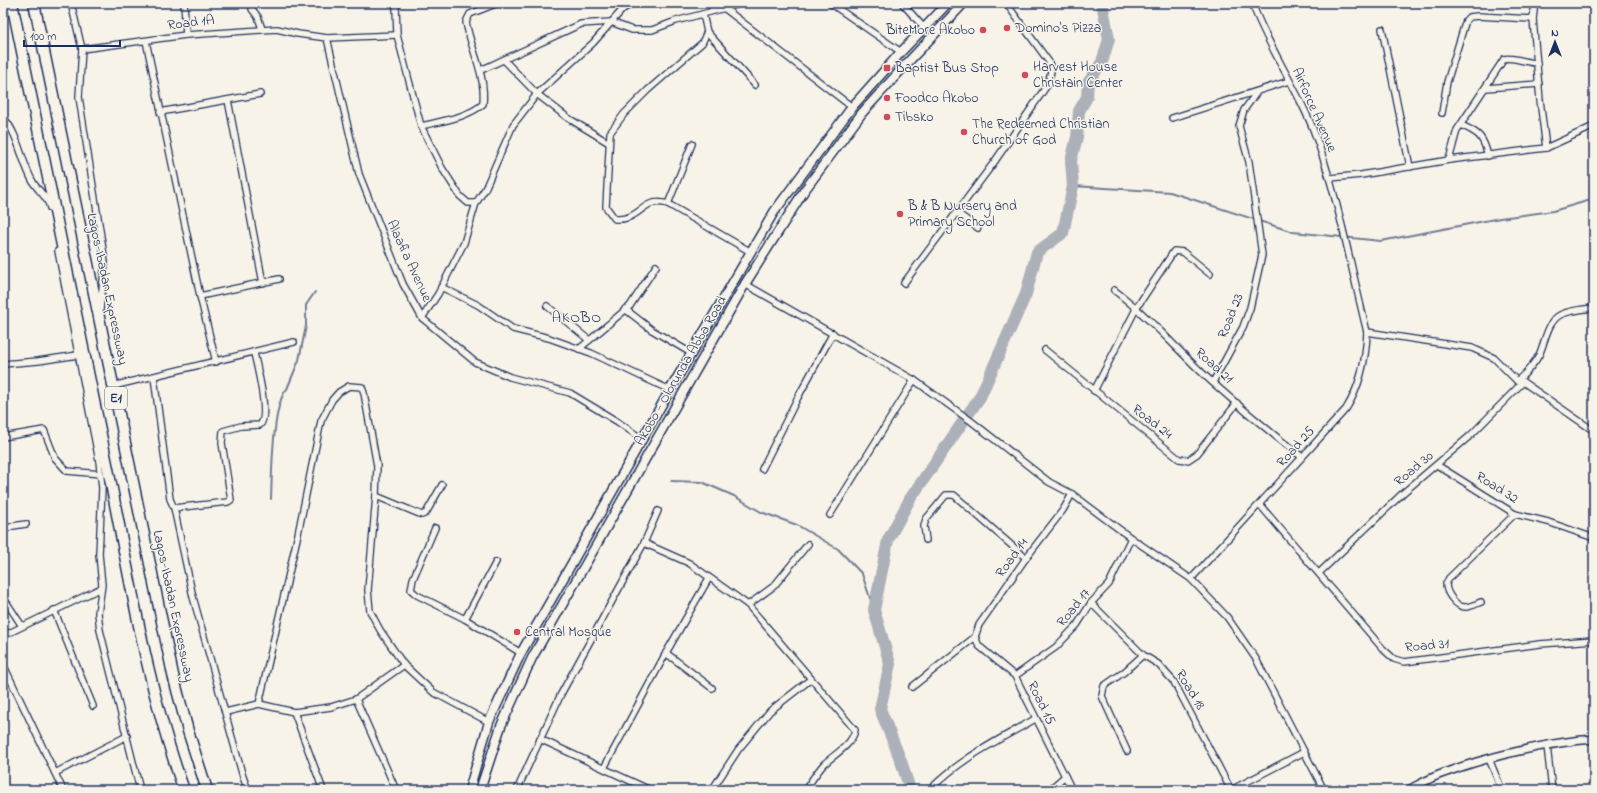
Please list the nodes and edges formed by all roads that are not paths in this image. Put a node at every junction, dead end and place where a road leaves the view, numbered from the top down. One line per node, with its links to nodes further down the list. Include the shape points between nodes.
1 (12, 3): 174 (highway, E1, via 137,620 154,694)
2 (34, 3): 82 (highway, Lagos-Ibadan Expressway / E1)
3 (71, 3): 33 (street)
4 (184, 3): 29 (street)
5 (253, 3): 25 (street, via 252,9)
6 (398, 3): 30 (street)
7 (498, 3): 37 (street, via 470,14 466,22)
8 (620, 3): 20 (street)
9 (633, 3): 20 (street)
10 (709, 3): 21 (street)
11 (744, 3): 19 (street)
12 (830, 3): 34 (street)
13 (902, 3): 26 (street)
14 (948, 3): 26 (main road, Akobo - Olorunda Abba Road)
15 (964, 3): 46 (main road, Akobo - Olorunda Abba Road)
16 (1006, 3): 65 (street, via 1049,62 1052,71 1048,84)
17 (1252, 3): 38 (street, Airforce Avenue, via 1260,26)
18 (1535, 3): 23 (street)
19 (724, 8): 21 (street); 48 (street)
20 (623, 9): 24 (street)
21 (714, 10): 22 (street)
22 (703, 14): 24 (street, via 652,30 632,30); 28 (street)
23 (1533, 19): 36 (street); 50 (street, via 1478,16 1466,20 1447,82)
24 (611, 22): 35 (street, via 581,24); 45 (street, via 593,43)
25 (262, 29): 29 (street, Road 1A); 31 (street, Road 1A, via 277,29)
26 (925, 29): 34 (main road, Akobo - Olorunda Abba Road)
27 (1382, 29): 61 (street)
28 (707, 32): 40 (street); 56 (street, via 702,43 624,114 610,133)
29 (186, 35): 32 (street, Road 1A)
30 (398, 35): 31 (street, Road 1A); 54 (street)
31 (328, 38): 83 (street, Alaafia Avenue, via 359,174 403,284)
32 (146, 41): 33 (street, Road 1A); 49 (street)
33 (82, 49): 82 (street, via 79,97 104,262)
34 (901, 52): 42 (main road, Akobo - Olorunda Abba Road)
35 (504, 60): 37 (street); 45 (street)
36 (1537, 63): 39 (street); 41 (street, via 1504,59)
37 (481, 70): 54 (street, via 483,104 466,114)
38 (1289, 81): 43 (street); 62 (street, Airforce Avenue, via 1312,128)
39 (1539, 84): 41 (street); 58 (street)
40 (755, 85)
41 (1486, 88): 53 (street)
42 (868, 89): 46 (main road); 48 (main road, Akobo - Olorunda Abba Road)
43 (1257, 92): 52 (street); 99 (street, Road 23, via 1244,110 1239,126 1249,162 1262,255 1250,308)
44 (260, 94): 47 (street)
45 (537, 94): 56 (street, via 568,118); 63 (street, via 513,125 486,189)
46 (877, 97): 73 (main road, Akobo - Olorunda Abba Road, via 804,190)
47 (228, 100): 49 (street); 71 (street)
48 (852, 108): 67 (main road, Akobo - Olorunda Abba Road, via 774,212)
49 (160, 112): 76 (street)
50 (1442, 113)
51 (3, 116): 92 (street, via 14,134 32,181 49,203)
52 (1172, 118)
53 (1461, 125): 59 (street, via 1479,134); 60 (street, via 1454,138)
54 (421, 126): 63 (street, via 442,168 460,196 468,203)
55 (1594, 126): 58 (street)
56 (609, 143): 64 (street, via 606,207 615,219 636,215 652,202)
57 (692, 144): 64 (street)
58 (1546, 148): 59 (street)
59 (1488, 156): 60 (street)
60 (1448, 160): 61 (street)
61 (1410, 167): 62 (street)
62 (1330, 178): 79 (street, Airforce Avenue)
63 (476, 203): 74 (street, via 464,244)
64 (668, 204): 67 (street)
65 (957, 213): 66 (street); 72 (street)
66 (978, 228)
67 (751, 252): 91 (main road, Akobo - Olorunda Abba Road)
68 (656, 266): 81 (street)
69 (1210, 274): 78 (street, via 1183,252 1174,251)
70 (279, 280): 71 (street)
71 (263, 283): 76 (street)
72 (904, 283)
73 (745, 284): 85 (street); 100 (main road, Akobo - Olorunda Abba Road)
74 (441, 287): 83 (street); 88 (street, via 478,305 513,329)
75 (1114, 290): 78 (street, Road 21)
76 (200, 296): 93 (street)
77 (547, 306): 86 (street)
78 (1137, 307): 99 (street, Road 21); 103 (street)
79 (1361, 307): 84 (street, Road 25)
80 (1594, 308): 98 (street, Road 30, via 1560,315 1549,329 1532,368)
81 (626, 309): 86 (street); 91 (street, via 652,330)
82 (98, 318): 101 (highway, Lagos-Ibadan Expressway / E1)
83 (422, 318): 107 (street, Alaafia Avenue, via 475,362 510,377 570,393)
84 (1367, 332): 98 (street, via 1472,348 1487,353); 108 (street, Road 25, via 1366,352 1355,394 1346,409)
85 (833, 333): 97 (street); 110 (street)
86 (588, 340): 88 (street)
87 (294, 342): 90 (street)
88 (579, 348): 102 (street)
89 (1045, 350): 103 (street, Road 24)
90 (254, 353): 93 (street); 116 (street, via 264,417 260,425 241,426 223,431 222,444 231,500)
91 (691, 353): 96 (main road, Akobo - Olorunda Abba Road)
92 (78, 355): 94 (street); 111 (street)
93 (216, 362): 95 (street)
94 (3, 364)
95 (154, 377): 101 (street); 116 (street, via 170,499)
96 (677, 377): 100 (main road); 102 (main road, Akobo - Olorunda Abba Road)
97 (914, 380): 113 (street, via 1049,482); 119 (street)
98 (1520, 381): 105 (street); 109 (street, Road 30, via 1493,415)
99 (1212, 382): 104 (street, Road 21)
100 (688, 383): 150 (main road, Akobo - Olorunda Abba Road)
101 (113, 386): 175 (highway, Lagos-Ibadan Expressway / E1, via 172,675)
102 (670, 390): 107 (main road, Akobo - Olorunda Abba Road)
103 (1094, 391): 104 (street, Road 24, via 1179,459 1188,460 1197,454)
104 (1237, 403): 108 (street, Road 21)
105 (1594, 431)
106 (3, 437): 111 (street, via 44,430 56,458 66,471)
107 (642, 440): 144 (main road, Akobo - Olorunda Abba Road)
108 (1302, 457): 115 (street, Road 25)
109 (1438, 465): 118 (street, Road 32); 130 (street, Road 30, via 1403,492)
110 (762, 468)
111 (101, 474): 133 (street)
112 (442, 485): 114 (street, via 426,513 422,515)
113 (1072, 494): 123 (street); 128 (street, Road 14, via 1063,510)
114 (376, 496): 148 (street, via 368,590 370,611); 156 (street, via 377,466 364,393 362,387 348,386 332,400 321,421)
115 (1260, 505): 130 (street, Road 31); 132 (street, Road 25)
116 (174, 508): 158 (street, via 193,597)
117 (658, 510): 126 (street)
118 (1515, 514): 124 (street, Road 32); 135 (street, via 1449,578 1446,584 1448,593 1459,605 1469,606)
119 (830, 515)
120 (26, 524): 122 (street)
121 (434, 528): 139 (street, via 411,590 416,595)
122 (3, 530)
123 (1131, 538): 132 (street); 136 (street, Road 17, via 1109,584)
124 (1594, 538)
125 (926, 540): 128 (street, via 926,519 946,496 954,494)
126 (644, 543): 131 (street, via 688,563); 164 (street, via 588,643)
127 (808, 544): 137 (street, via 774,586)
128 (1026, 558): 142 (street, Road 14, via 979,625)
129 (496, 562): 139 (street)
130 (1319, 573): 143 (street, Road 31, via 1382,649 1394,659 1404,662 1540,644)
131 (709, 578): 137 (street); 145 (street)
132 (1192, 579): 167 (street, via 1227,616 1244,639)
133 (101, 588): 138 (street); 162 (street, via 98,613 100,630)
134 (3, 597): 140 (street)
135 (1481, 602)
136 (1091, 603): 146 (street, Road 18); 151 (street, Road 17, via 1077,625 1056,647)
137 (748, 605): 152 (street)
138 (54, 610): 140 (street); 157 (street)
139 (465, 619): 144 (street)
140 (22, 626): 141 (street)
141 (3, 636)
142 (975, 637): 151 (street, Road 15, via 979,646); 153 (street)
143 (1594, 640)
144 (521, 653): 149 (main road, Akobo - Olorunda Abba Road)
145 (666, 653): 154 (street); 169 (street)
146 (1144, 655): 166 (street, via 1104,686 1102,696); 188 (street, Road 18, via 1158,664 1174,682)
147 (3, 664): 170 (street)
148 (404, 665): 155 (street); 161 (street, via 433,692)
149 (514, 667): 150 (main road); 161 (main road, Akobo - Olorunda Abba Road)
150 (525, 673): 180 (main road, Akobo - Olorunda Abba Road, via 501,726)
151 (1015, 676): 160 (street, Road 15)
152 (810, 679): 183 (street, via 770,711 738,750); 184 (street, via 855,730 854,737 826,763)
153 (912, 687)
154 (712, 688)
155 (356, 699): 159 (street, via 324,709); 178 (street)
156 (259, 704): 158 (street); 159 (street)
157 (93, 706)
158 (226, 712): 176 (street)
159 (294, 712): 177 (street)
160 (1035, 719): 171 (street, Road 15); 185 (street, via 986,746 944,775)
161 (489, 722): 179 (main road, Akobo - Olorunda Abba Road)
162 (127, 736): 170 (street); 173 (street)
163 (1594, 738): 165 (street)
164 (540, 739): 169 (street); 181 (street)
165 (1547, 746): 168 (street); 192 (street)
166 (1127, 751)
167 (1304, 752): 188 (street); 189 (street)
168 (1489, 759): 190 (street, via 1444,773); 191 (street)
169 (604, 768): 182 (street)
170 (55, 773): 172 (street)
171 (1065, 776): 186 (street); 187 (street, Road 15)
172 (62, 790)
173 (140, 790)
174 (184, 790)
175 (207, 790)
176 (248, 790)
177 (322, 790)
178 (396, 790)
179 (469, 790)
180 (480, 790)
181 (517, 790)
182 (650, 790)
183 (712, 790)
184 (805, 790)
185 (930, 790)
186 (1050, 790)
187 (1072, 790)
188 (1231, 790)
189 (1324, 790)
190 (1408, 790)
191 (1502, 790)
192 (1552, 790)

